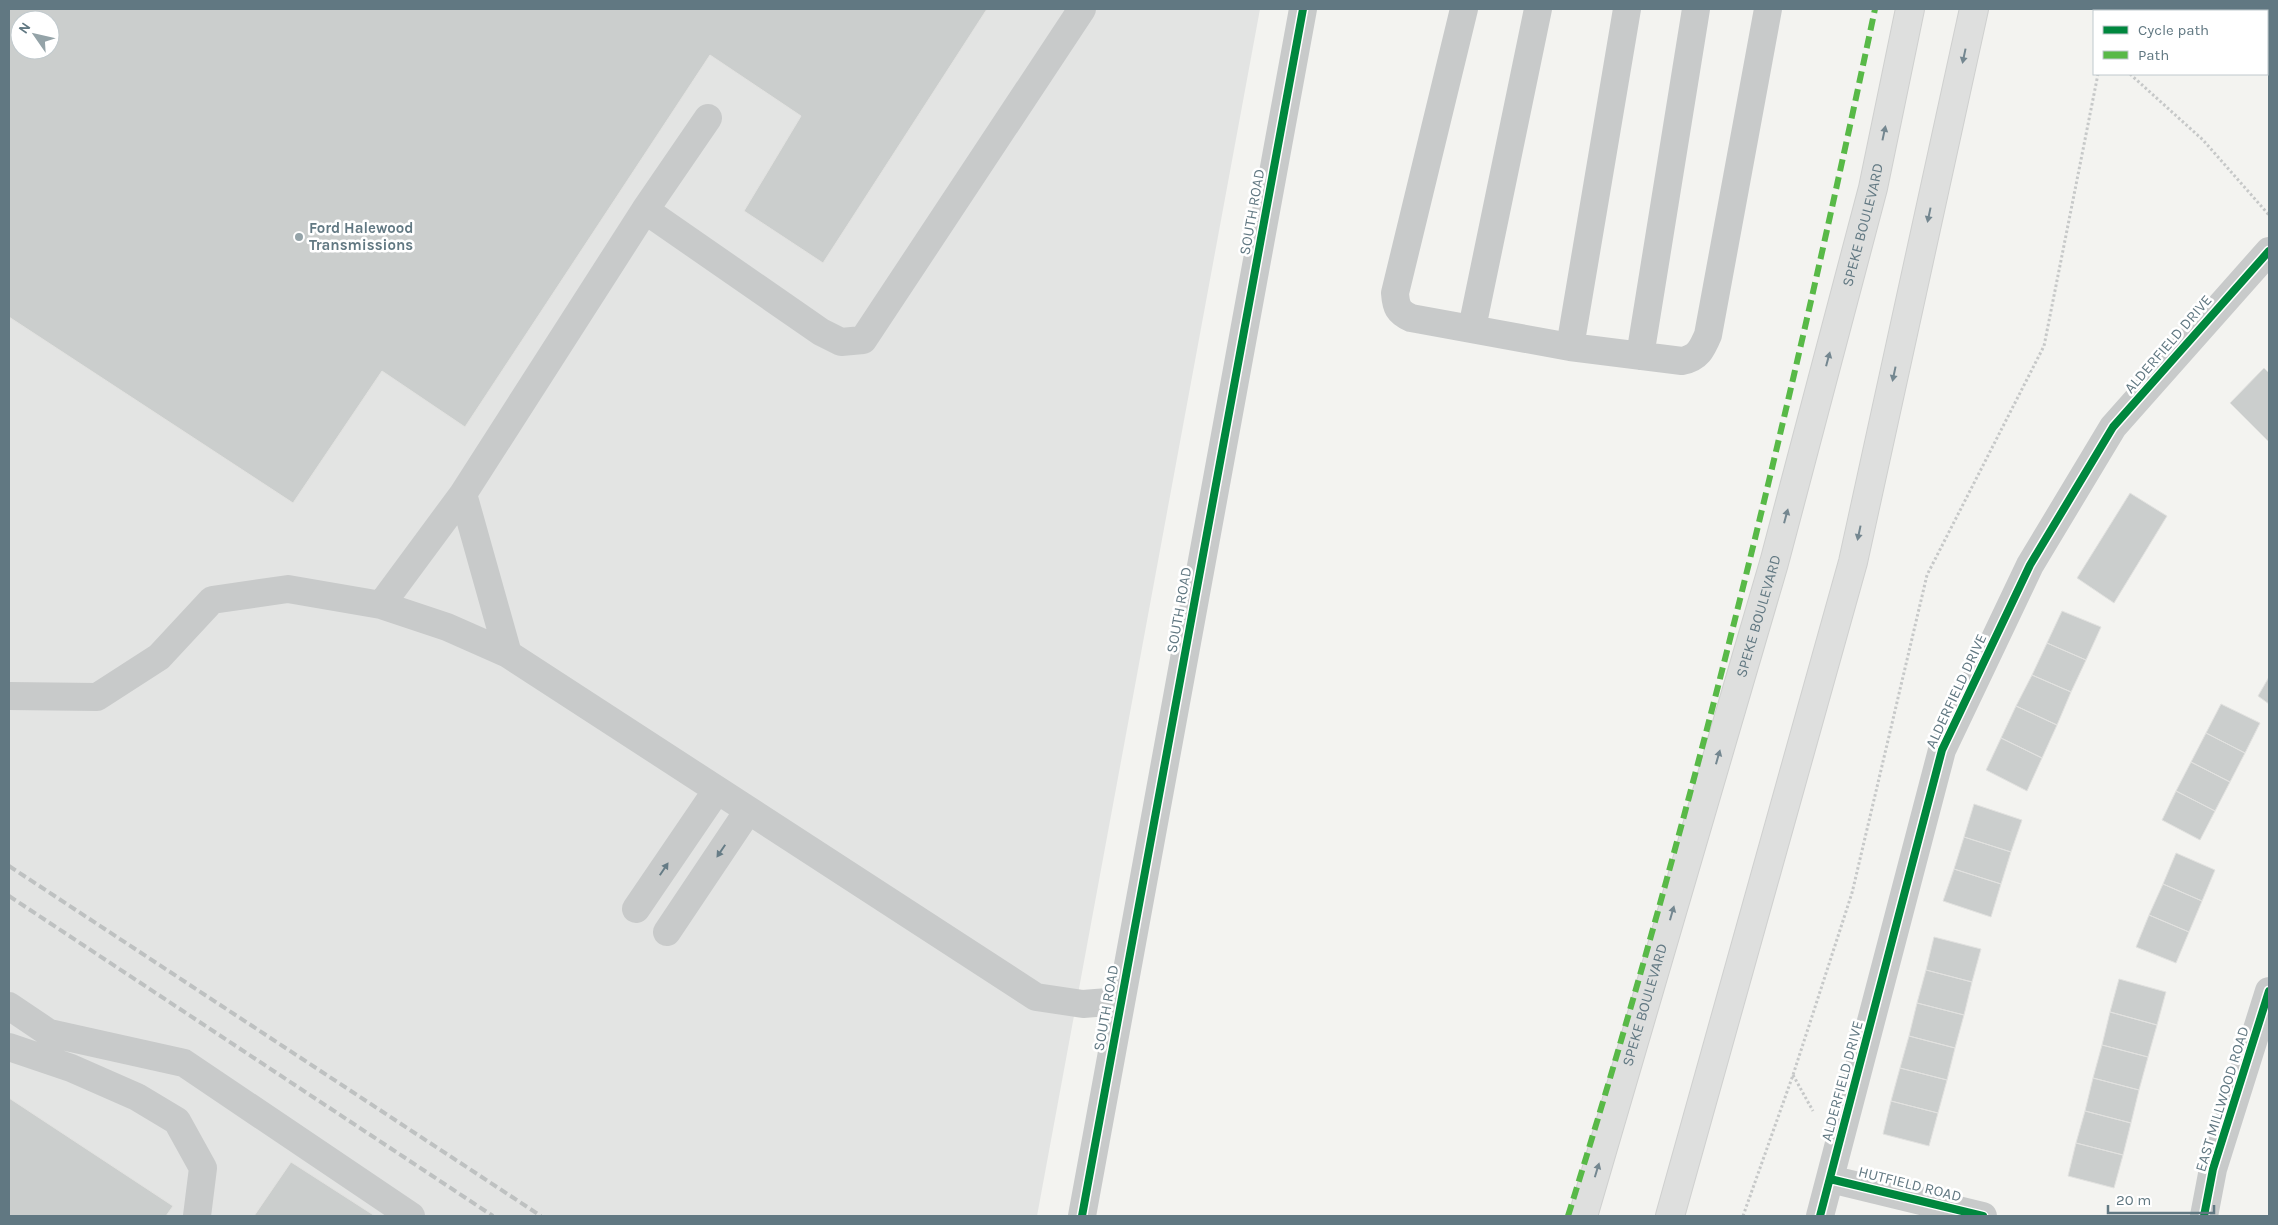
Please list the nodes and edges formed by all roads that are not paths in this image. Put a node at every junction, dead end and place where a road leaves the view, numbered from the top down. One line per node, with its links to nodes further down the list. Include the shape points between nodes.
1 (1082, 9): 11 (street, via 863,340 841,342 821,332)
2 (1303, 9): 25 (street, SOUTH ROAD)
3 (1464, 9): 13 (street, via 1395,293 1400,313 1411,318)
4 (1538, 9): 13 (street)
5 (1627, 9): 14 (street)
6 (1696, 9): 15 (street)
7 (1768, 9): 15 (street, via 1708,335 1692,360)
8 (1910, 9): 32 (highway, SPEKE BOULEVARD, one-way to 8, via 1776,553 1873,188)
9 (1974, 9): 33 (highway, one-way to 33, via 1853,562)
10 (708, 118): 11 (street)
11 (645, 210): 16 (street)
12 (2269, 251): 28 (street, ALDERFIELD DRIVE, via 2113,427 2030,565 1946,741)
13 (1472, 328): 14 (street)
14 (1570, 347): 15 (street)
15 (1640, 356)
16 (464, 494): 17 (street); 18 (street)
17 (381, 605): 18 (street, via 447,627); 19 (street, via 288,589 212,600 159,657 97,697)
18 (508, 654): 20 (street)
19 (9, 696)
20 (717, 790): 21 (street); 22 (street, one-way to 20)
21 (748, 811): 23 (street, one-way to 23); 25 (street, via 1036,997 1083,1004)
22 (636, 909)
23 (666, 932)
24 (2269, 991): 36 (street, EAST MILLWOOD ROAD, via 2214,1170)
25 (1121, 1001): 31 (street, SOUTH ROAD)
26 (9, 1006): 30 (street, via 49,1032 184,1063)
27 (9, 1047): 29 (street, via 71,1068 137,1098 177,1121 203,1168)
28 (1830, 1179): 34 (street, ALDERFIELD DRIVE); 35 (street, HUTFIELD ROAD)
29 (197, 1216)
30 (411, 1216)
31 (1082, 1216)
32 (1583, 1216)
33 (1670, 1216)
34 (1820, 1216)
35 (1983, 1216)
36 (2204, 1216)

